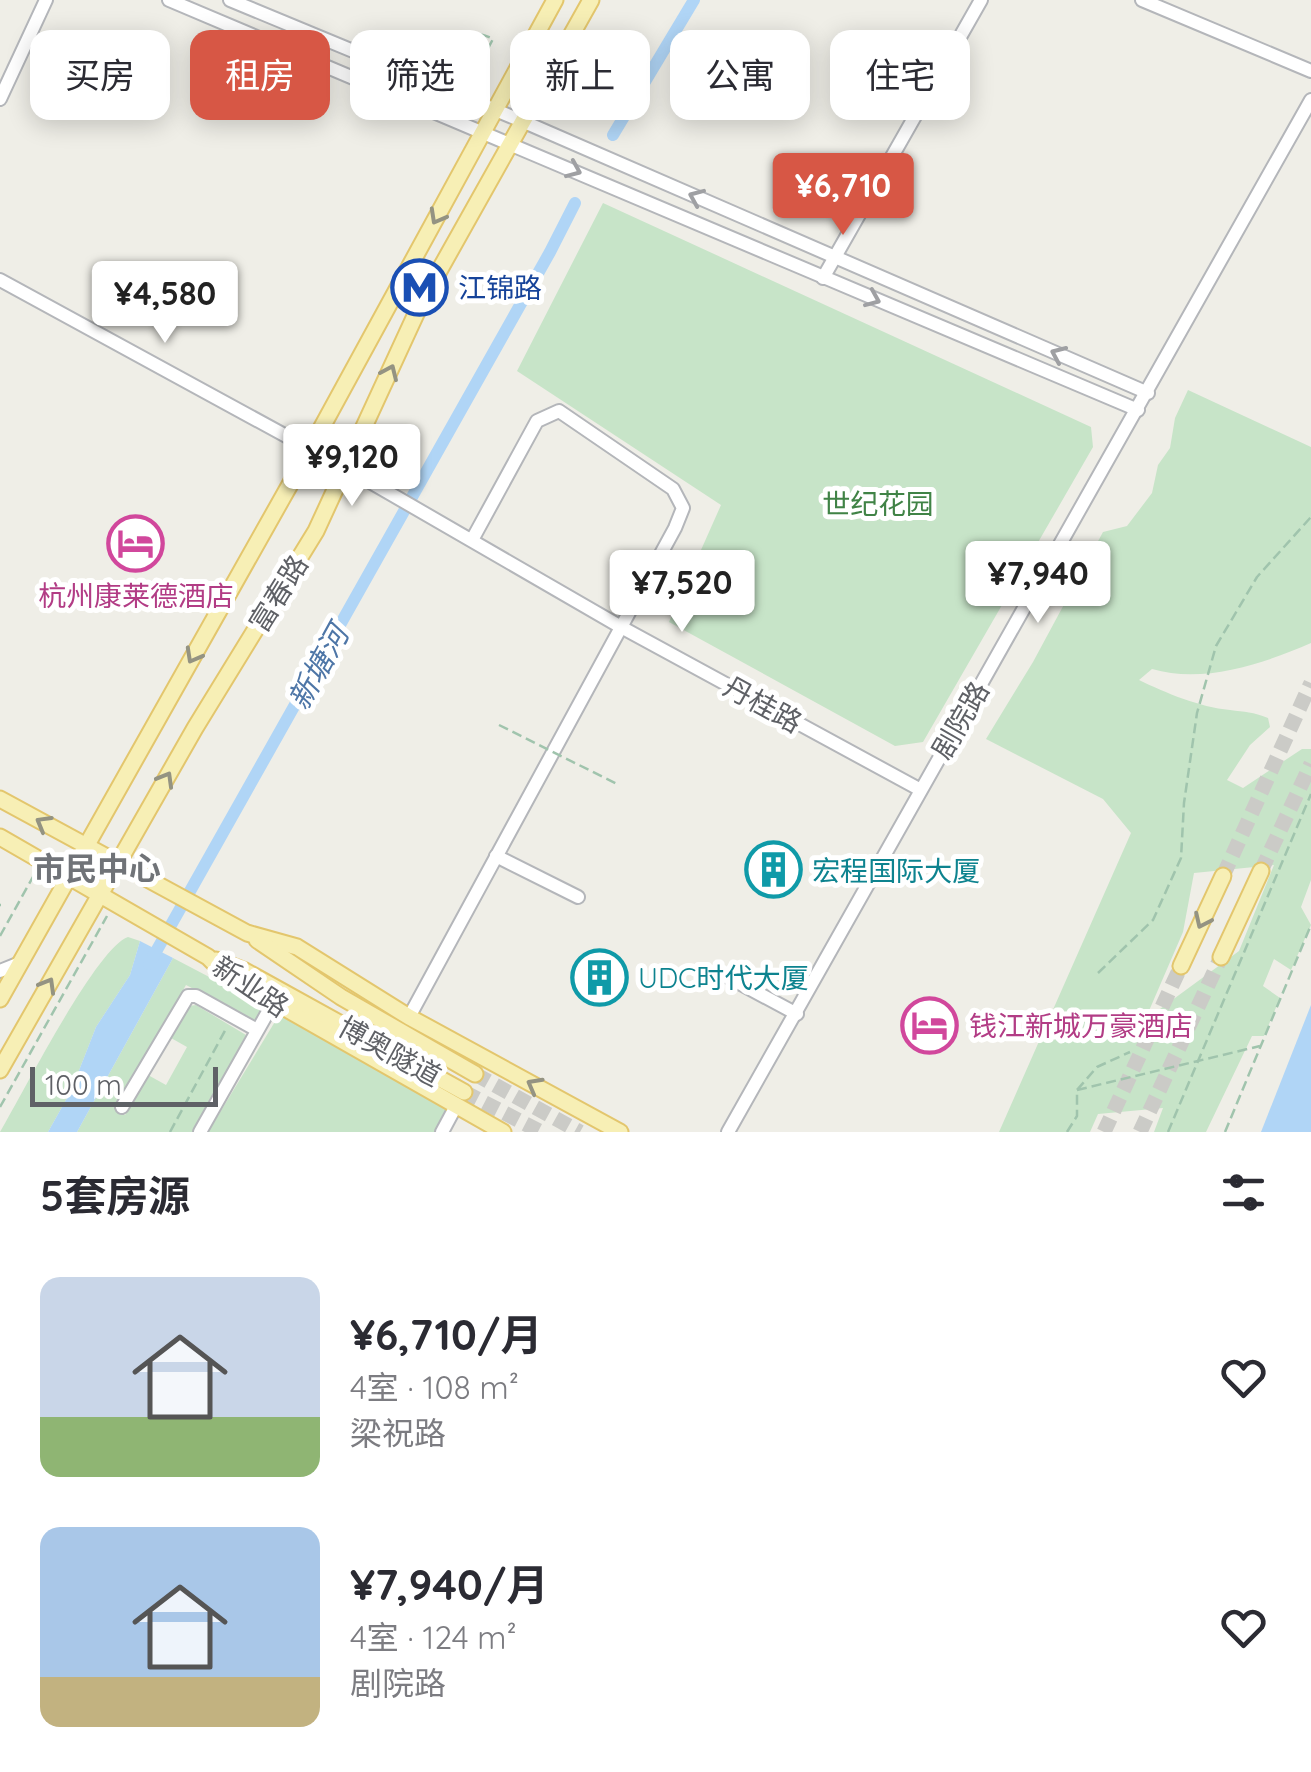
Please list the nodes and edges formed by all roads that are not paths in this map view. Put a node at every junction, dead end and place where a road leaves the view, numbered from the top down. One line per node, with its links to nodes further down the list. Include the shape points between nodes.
1 (46, 0): 9 (street)
2 (169, 0): 13 (street)
3 (230, 0): 11 (street)
4 (556, 0): 11 (main road, 富春路)
5 (592, 0): 12 (main road, 富春路)
6 (981, 0): 15 (street)
7 (1142, 0): 8 (street)
8 (1311, 71)
9 (0, 99)
10 (1311, 100): 18 (street, 剧院路)
11 (494, 110): 12 (street); 13 (main road, 富春路)
12 (522, 121): 14 (main road, 富春路); 15 (street, one-way to 12)
13 (485, 132): 14 (street); 20 (main road, 富春路, one-way to 20)
14 (512, 143): 16 (street, one-way to 16); 21 (main road, 富春路, one-way to 14, via 421,303)
15 (834, 257): 16 (street); 18 (street, one-way to 15)
16 (823, 278): 19 (street, one-way to 19)
17 (0, 280): 20 (street)
18 (1148, 394): 19 (street, 剧院路)
19 (1138, 410): 24 (street, 剧院路)
20 (310, 449): 27 (main road, 富春路, one-way to 27)
21 (346, 468): 22 (street, 丹桂路); 29 (main road, 富春路, one-way to 21, via 316,530)
22 (472, 540): 23 (street, 丹桂路); 23 (street, via 537,422 559,412 673,489 682,508)
23 (621, 627): 24 (street, 丹桂路); 28 (street)
24 (920, 790): 44 (street, 剧院路)
25 (0, 798): 27 (main road, one-way to 25)
26 (0, 837): 31 (main road, 新业路)
27 (86, 847): 29 (main road, 新业路); 31 (main road, 富春路)
28 (496, 856): 34 (street); 45 (street)
29 (117, 863): 33 (main road, 富春路); 35 (main road, 新业路)
30 (1261, 871): 37 (main road)
31 (70, 876): 33 (main road, 新业路); 38 (main road, 富春路)
32 (1223, 876): 39 (main road, one-way to 39)
33 (100, 894): 36 (main road, 新业路); 47 (main road, 富春路, one-way to 33)
34 (578, 897)
35 (246, 934): 45 (main road, 新业路, via 298,947); 48 (main road, 博奥隧道)
36 (208, 957): 43 (main road, 新业路); 49 (main road, 博奥隧道, via 245,971)
37 (1221, 957)
38 (20, 963): 40 (street); 42 (main road, 富春路)
39 (1181, 966)
40 (0, 971)
41 (726, 976): 44 (street)
42 (0, 999)
43 (273, 1003): 46 (street); 49 (main road, 新业路)
44 (797, 1014): 55 (street, 剧院路)
45 (409, 1017): 54 (main road, 新业路, one-way to 45)
46 (257, 1030): 50 (street, via 188,996); 51 (street)
47 (0, 1070)
48 (475, 1074)
49 (460, 1099): 52 (street); 53 (main road, 新业路)
50 (122, 1108)
51 (200, 1132)
52 (442, 1132)
53 (503, 1132)
54 (620, 1132)
55 (728, 1132)

